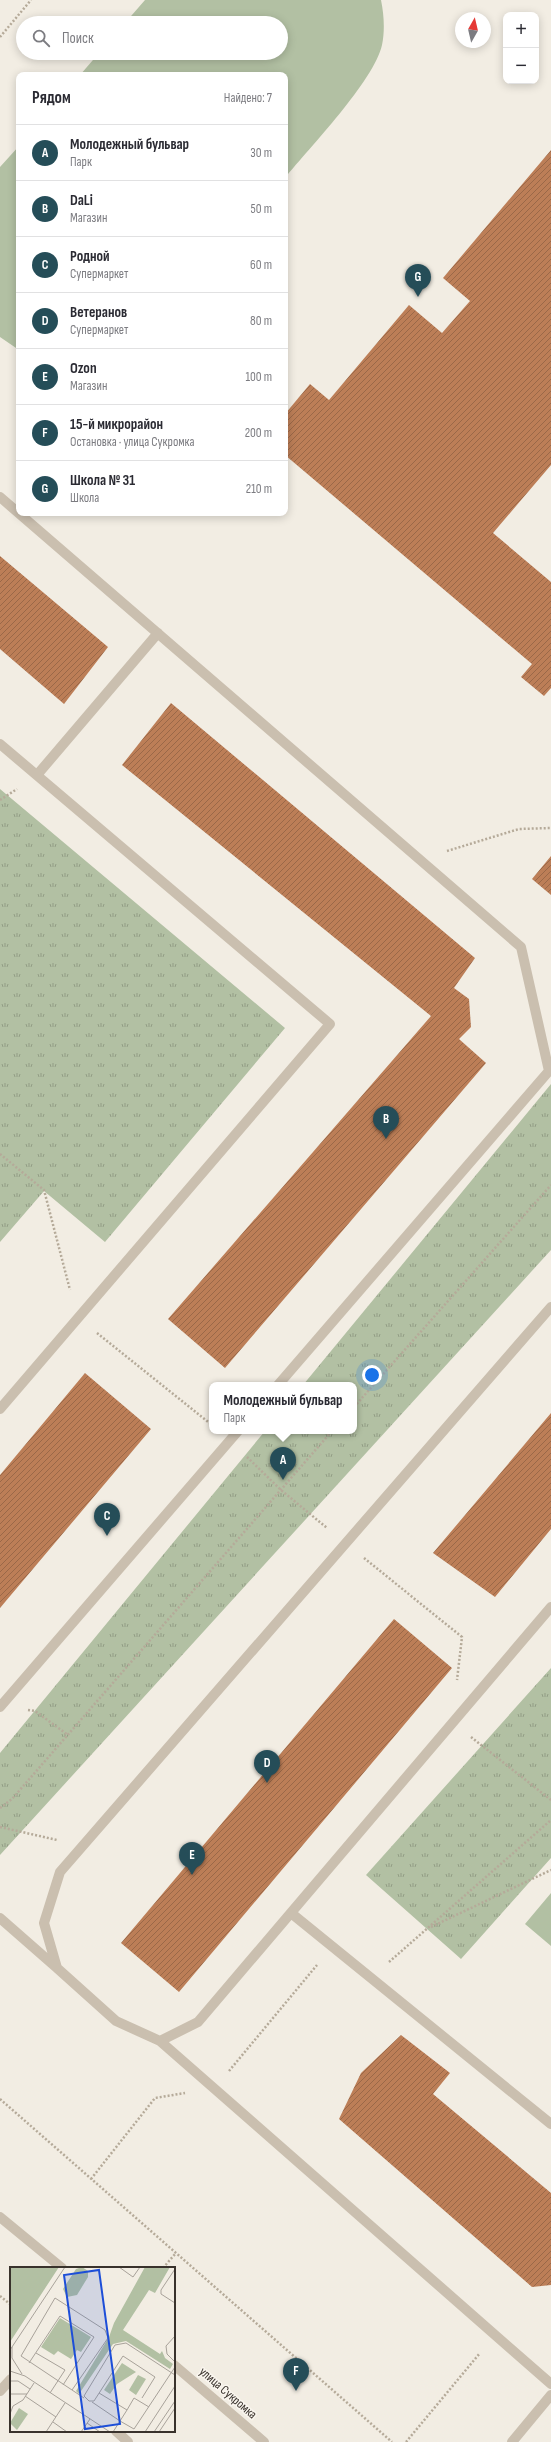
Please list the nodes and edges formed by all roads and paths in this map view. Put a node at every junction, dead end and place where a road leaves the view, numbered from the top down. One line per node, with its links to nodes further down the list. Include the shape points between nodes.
1 (31, 0): 2 (path)
2 (18, 16)
3 (16, 18): 4 (path)
4 (0, 37)
5 (0, 497): 6 (street)
6 (16, 511)
7 (22, 516): 8 (street)
8 (158, 633): 10 (street); 12 (street)
9 (0, 744): 10 (street)
10 (37, 775): 17 (street, via 330,1024)
11 (551, 828): 12 (path, via 519,829)
12 (420, 859): 15 (street, via 521,947 549,1071)
13 (551, 1185): 16 (path)
14 (551, 1307): 22 (street)
15 (281, 1382)
16 (357, 1404)
17 (0, 1409)
18 (235, 1434): 20 (street)
19 (329, 1434): 21 (path)
20 (230, 1440): 21 (path); 25 (street)
21 (280, 1490): 22 (path); 27 (path)
22 (346, 1543): 24 (path, via 462,1638); 32 (street)
23 (551, 1607): 26 (street)
24 (456, 1684)
25 (1, 1706): 27 (path, via 35,1711)
26 (452, 1723): 28 (path); 34 (street)
27 (68, 1735): 29 (path, via 12,1799)
28 (551, 1800)
29 (0, 1808)
30 (551, 1820): 36 (path)
31 (0, 1827): 32 (path)
32 (83, 1846): 38 (street, via 60,1872 44,1923)
33 (551, 1870): 36 (path)
34 (291, 1912): 39 (street); 40 (street, via 198,2022)
35 (0, 1918): 38 (street)
36 (427, 1929): 39 (path)
37 (322, 1966): 41 (path, via 315,1964)
38 (57, 1968): 40 (street, via 116,2021)
39 (371, 1977): 43 (street)
40 (160, 2041): 41 (street)
41 (215, 2088): 44 (path, via 155,2098); 51 (street)
42 (0, 2099): 44 (path)
43 (551, 2124)
44 (91, 2179): 46 (path)
45 (0, 2217): 47 (street)
46 (176, 2253): 48 (path); 60 (path)
47 (61, 2267)
48 (164, 2267)
49 (0, 2296): 50 (path)
50 (10, 2304)
51 (495, 2335): 54 (street); 61 (path)
52 (175, 2365): 59 (street, улица Сукромка)
53 (10, 2380): 55 (street)
54 (551, 2384)
55 (0, 2391)
56 (551, 2396): 62 (street)
57 (117, 2432): 58 (street)
58 (128, 2442)
59 (264, 2442)
60 (392, 2442)
61 (406, 2442)
62 (512, 2442)

